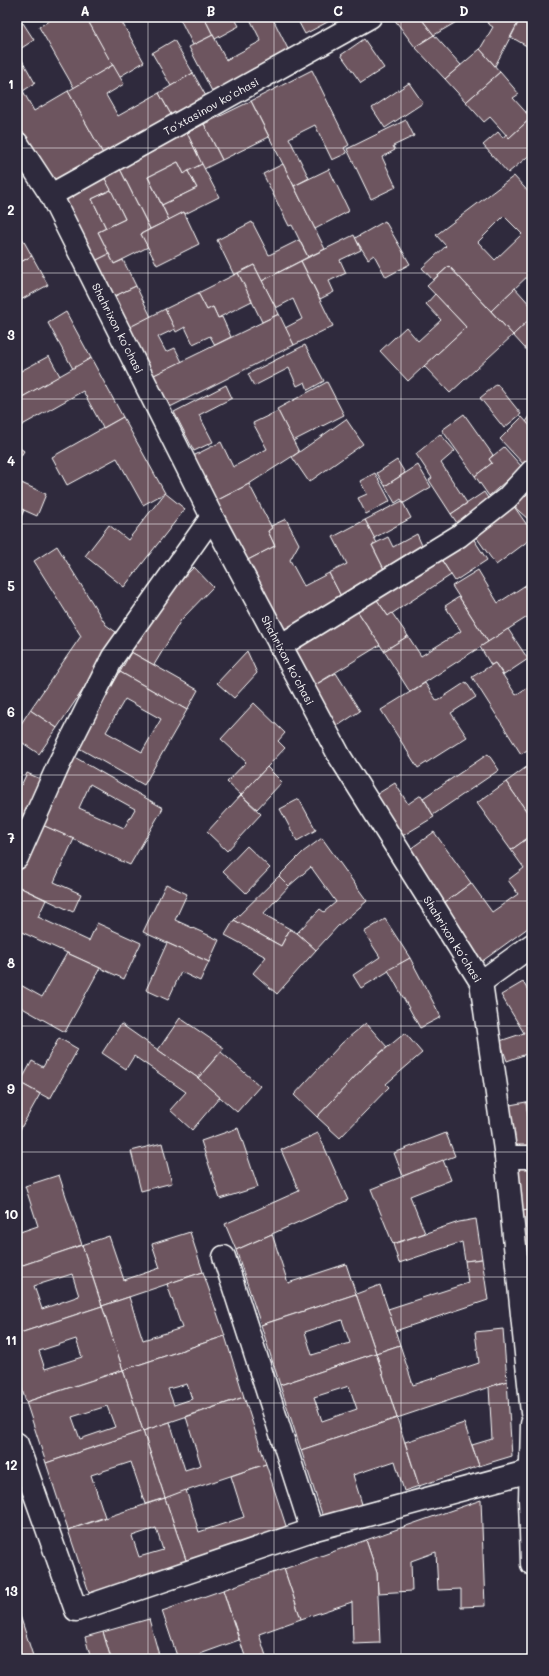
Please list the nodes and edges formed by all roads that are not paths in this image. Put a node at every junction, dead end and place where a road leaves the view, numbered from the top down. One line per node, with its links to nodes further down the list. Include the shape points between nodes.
1 (370, 17): 3 (street, Toʻxtasinov koʻchasi)
2 (17, 143): 3 (street, Shahrixon koʻchasi)
3 (51, 195): 5 (street, Shahrixon koʻchasi)
4 (532, 471): 6 (street, via 507,498 460,536)
5 (212, 517): 6 (street, Shahrixon koʻchasi); 7 (street, via 113,657 59,764)
6 (280, 646): 9 (street, Shahrixon koʻchasi, via 340,757)
7 (17, 858)
8 (532, 945): 9 (street)
9 (481, 982): 10 (street, Shahrixon koʻchasi)
10 (506, 1157): 11 (street); 13 (street, Shahrixon koʻchasi)
11 (532, 1157)
12 (224, 1257): 17 (street)
13 (532, 1413)
14 (532, 1424): 16 (street)
15 (17, 1444): 17 (street, via 76,1610)
16 (530, 1471): 17 (street); 18 (street)
17 (312, 1530)
18 (532, 1564)

